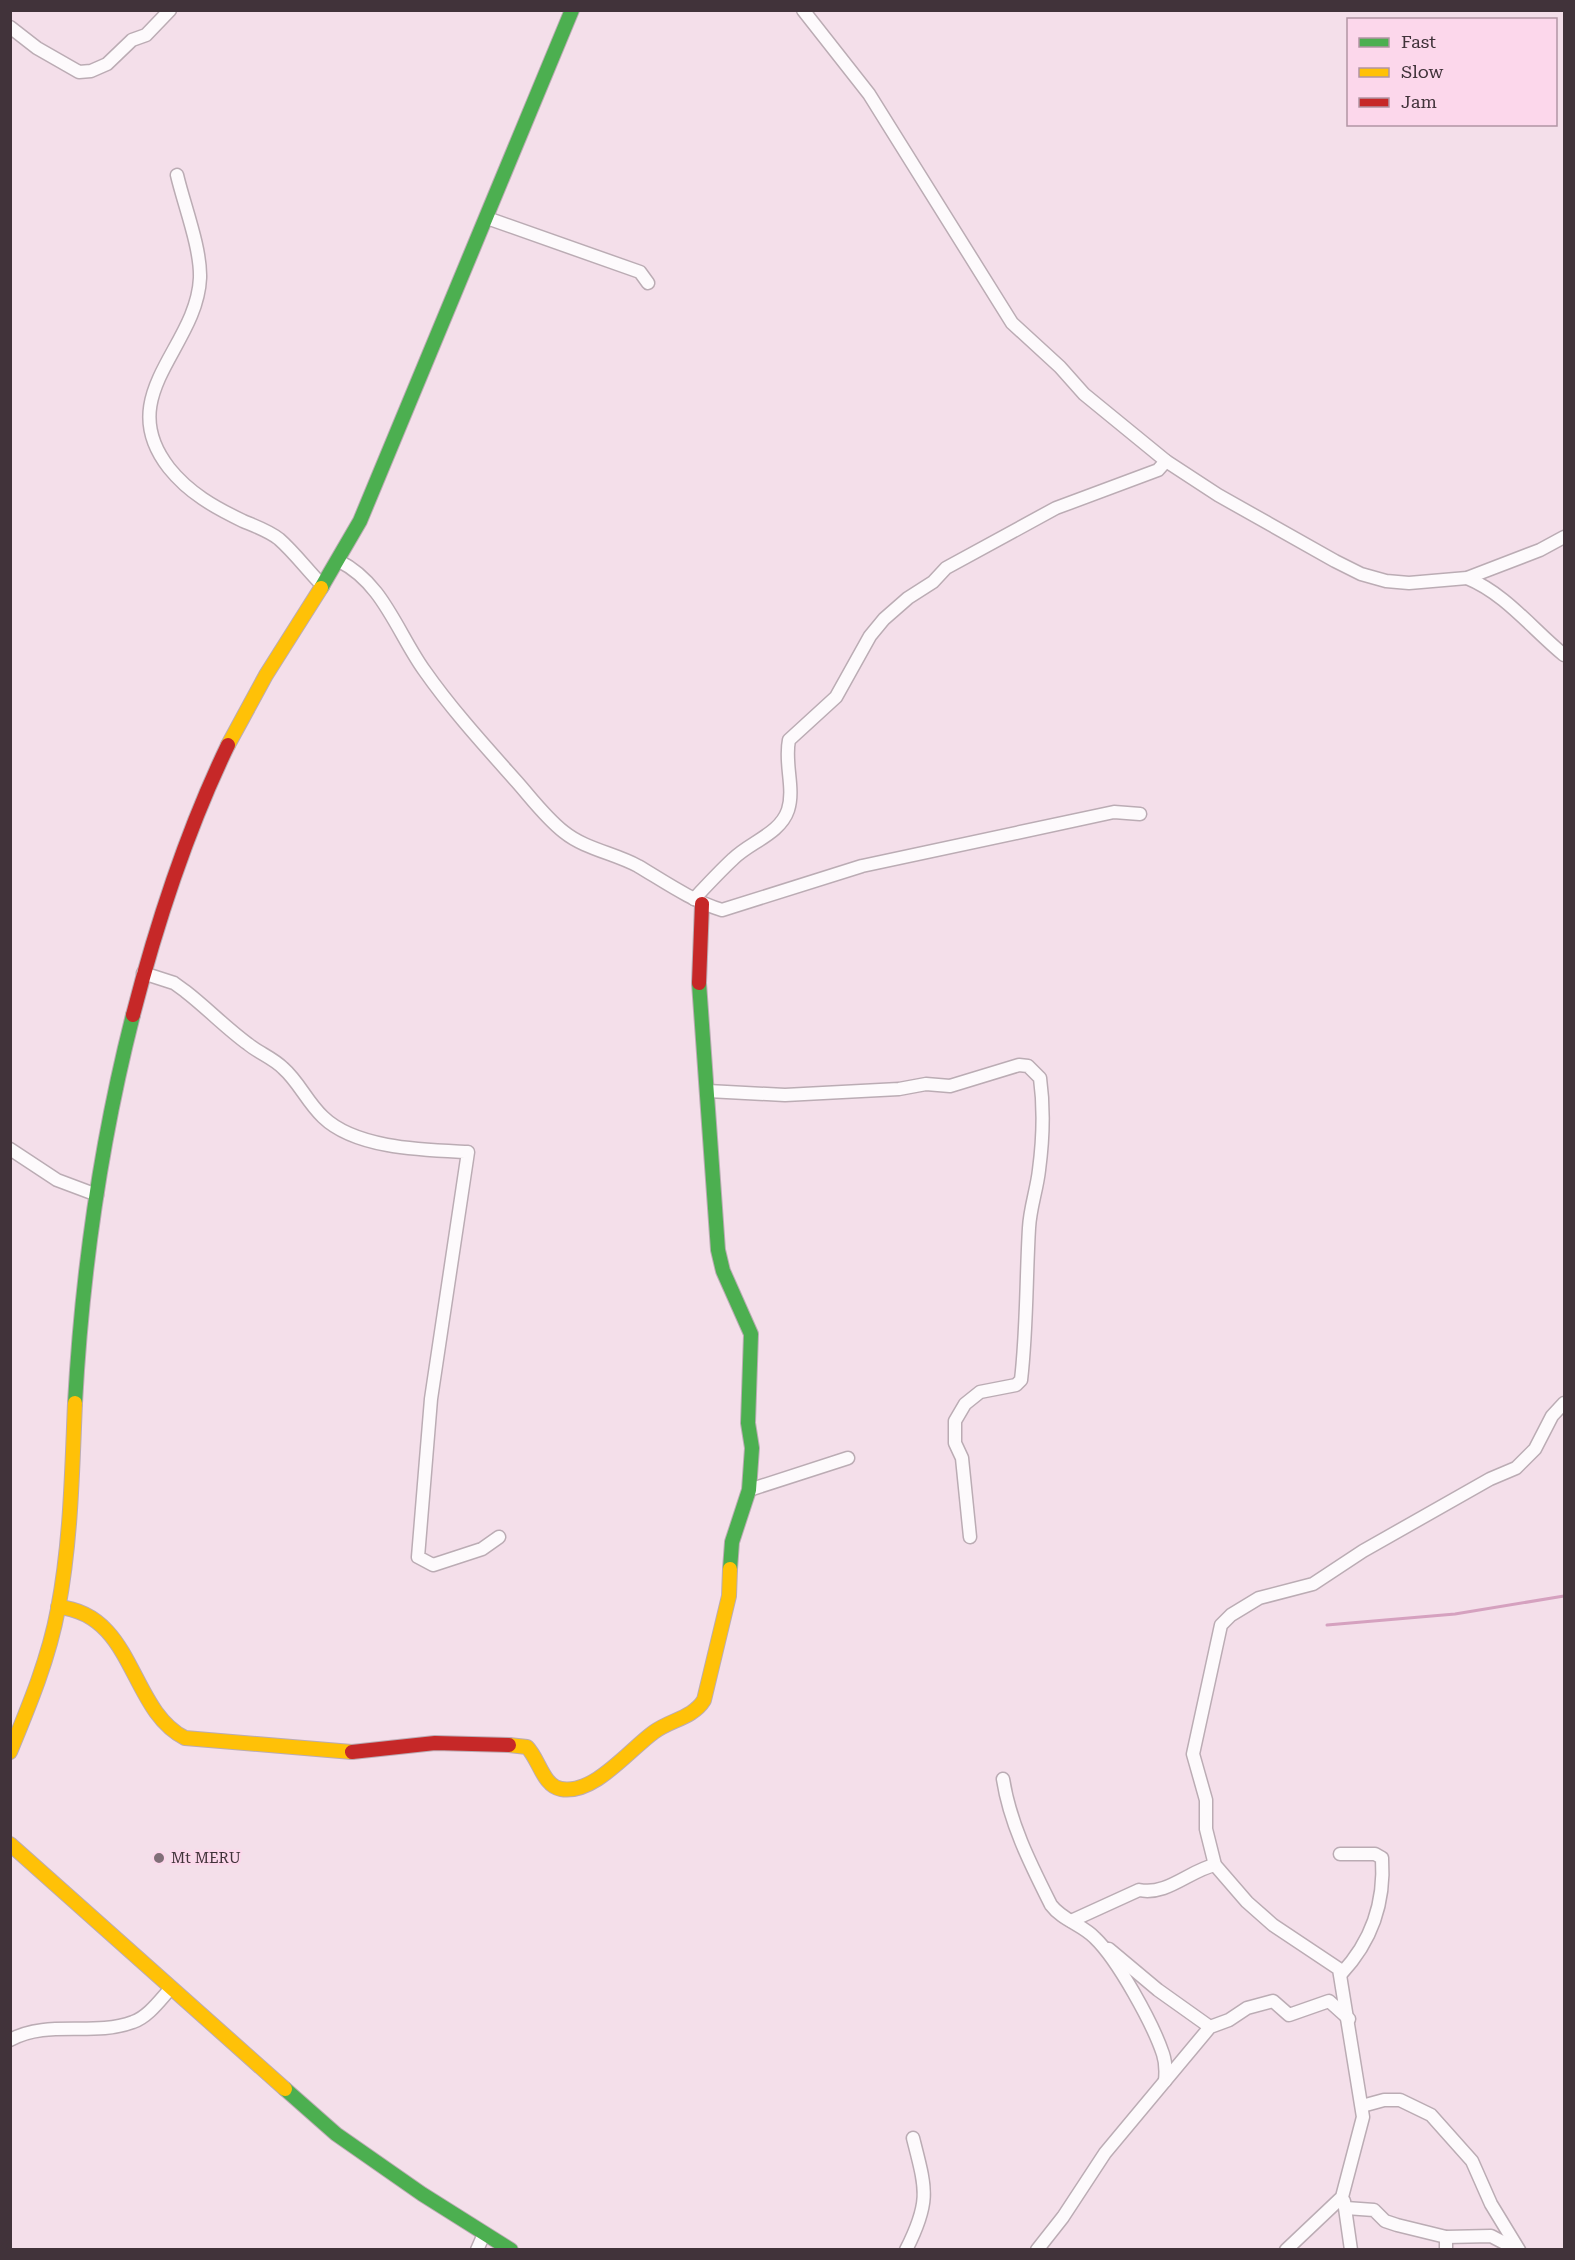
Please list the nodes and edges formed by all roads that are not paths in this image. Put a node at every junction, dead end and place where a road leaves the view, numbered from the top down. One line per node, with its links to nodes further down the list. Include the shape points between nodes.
1 (170, 10): 4 (street, via 146,35 132,40 107,64 91,71 79,72)
2 (572, 10): 6 (main road)
3 (803, 10): 8 (street, via 869,94 1012,323 1084,394)
4 (10, 27)
5 (177, 175): 12 (street, via 200,277 194,306 153,394 148,410 151,433 168,466 195,495 280,540)
6 (487, 219): 7 (street, via 640,272); 10 (main road, via 395,443)
7 (648, 283)
8 (1166, 461): 11 (street, via 1218,495 1361,574 1409,583); 15 (street, via 1158,470 1066,503 973,552 946,568 891,612 870,636 836,697 789,740 790,798 783,819 733,858)
9 (1564, 537): 11 (street)
10 (339, 561): 12 (main road); 15 (street, via 369,580 439,691 548,817 585,845 616,855)
11 (1467, 578): 13 (street, via 1500,596)
12 (323, 586): 16 (main road, via 236,728 179,859)
13 (1564, 655)
14 (1140, 814): 15 (street, via 1114,812 862,866 736,908 722,910)
15 (698, 901): 17 (main road, via 699,987)
16 (143, 973): 19 (main road); 23 (street, via 180,987 249,1045 281,1066 315,1109 339,1129 394,1146 468,1152 431,1399 418,1557 433,1565 482,1549)
17 (708, 1091): 22 (main road, via 718,1251 751,1334); 24 (street, via 785,1095 926,1084 950,1086 1019,1065 1028,1066 1040,1078 1039,1171 1029,1228 1022,1380 1016,1385 980,1392 955,1421)
18 (10, 1149): 19 (street, via 57,1180)
19 (97, 1195): 25 (main road, via 82,1306 69,1525)
20 (1564, 1403): 30 (street, via 1552,1416 1535,1449 1516,1468 1363,1551 1313,1584 1259,1598 1221,1625 1193,1754 1206,1800 1206,1829)
21 (848, 1458): 22 (street)
22 (749, 1490): 25 (main road, via 734,1532 729,1596 704,1700 699,1708 644,1740 605,1774 576,1790 550,1784 533,1753 519,1745 435,1743 342,1753 185,1738 171,1732 159,1718 126,1657 99,1625 84,1612)
23 (499, 1537)
24 (970, 1537)
25 (58, 1607): 26 (main road, via 39,1681)
26 (10, 1752)
27 (1003, 1779): 31 (street, via 1026,1855 1051,1905)
28 (10, 1844): 34 (main road)
29 (1340, 1854): 33 (street, via 1382,1857 1383,1879 1380,1904 1370,1932)
30 (1215, 1865): 31 (street, via 1151,1893 1139,1890); 33 (street, via 1264,1917)
31 (1071, 1921): 32 (street)
32 (1095, 1938): 36 (street); 38 (street, via 1135,1994 1166,2068)
33 (1341, 1974): 35 (street)
34 (171, 1988): 37 (street, via 149,2012 133,2022 91,2029 36,2029); 42 (main road, via 350,2145)
35 (1349, 2019): 36 (street, via 1329,2001 1289,2015 1273,2001 1247,2008); 39 (street)
36 (1210, 2027): 38 (street)
37 (10, 2040)
38 (1164, 2082): 47 (street, via 1095,2165)
39 (1362, 2106): 41 (street); 51 (street, via 1400,2100 1431,2115 1472,2161)
40 (913, 2138): 46 (street, via 925,2185 925,2203)
41 (1344, 2203): 43 (street, via 1374,2210 1385,2221); 48 (street); 49 (street)
42 (484, 2234): 44 (main road); 45 (street)
43 (1446, 2236): 50 (street); 51 (street, via 1491,2236)
44 (504, 2248)
45 (477, 2250)
46 (906, 2250)
47 (1037, 2250)
48 (1286, 2250)
49 (1351, 2250)
50 (1446, 2250)
51 (1518, 2250)

